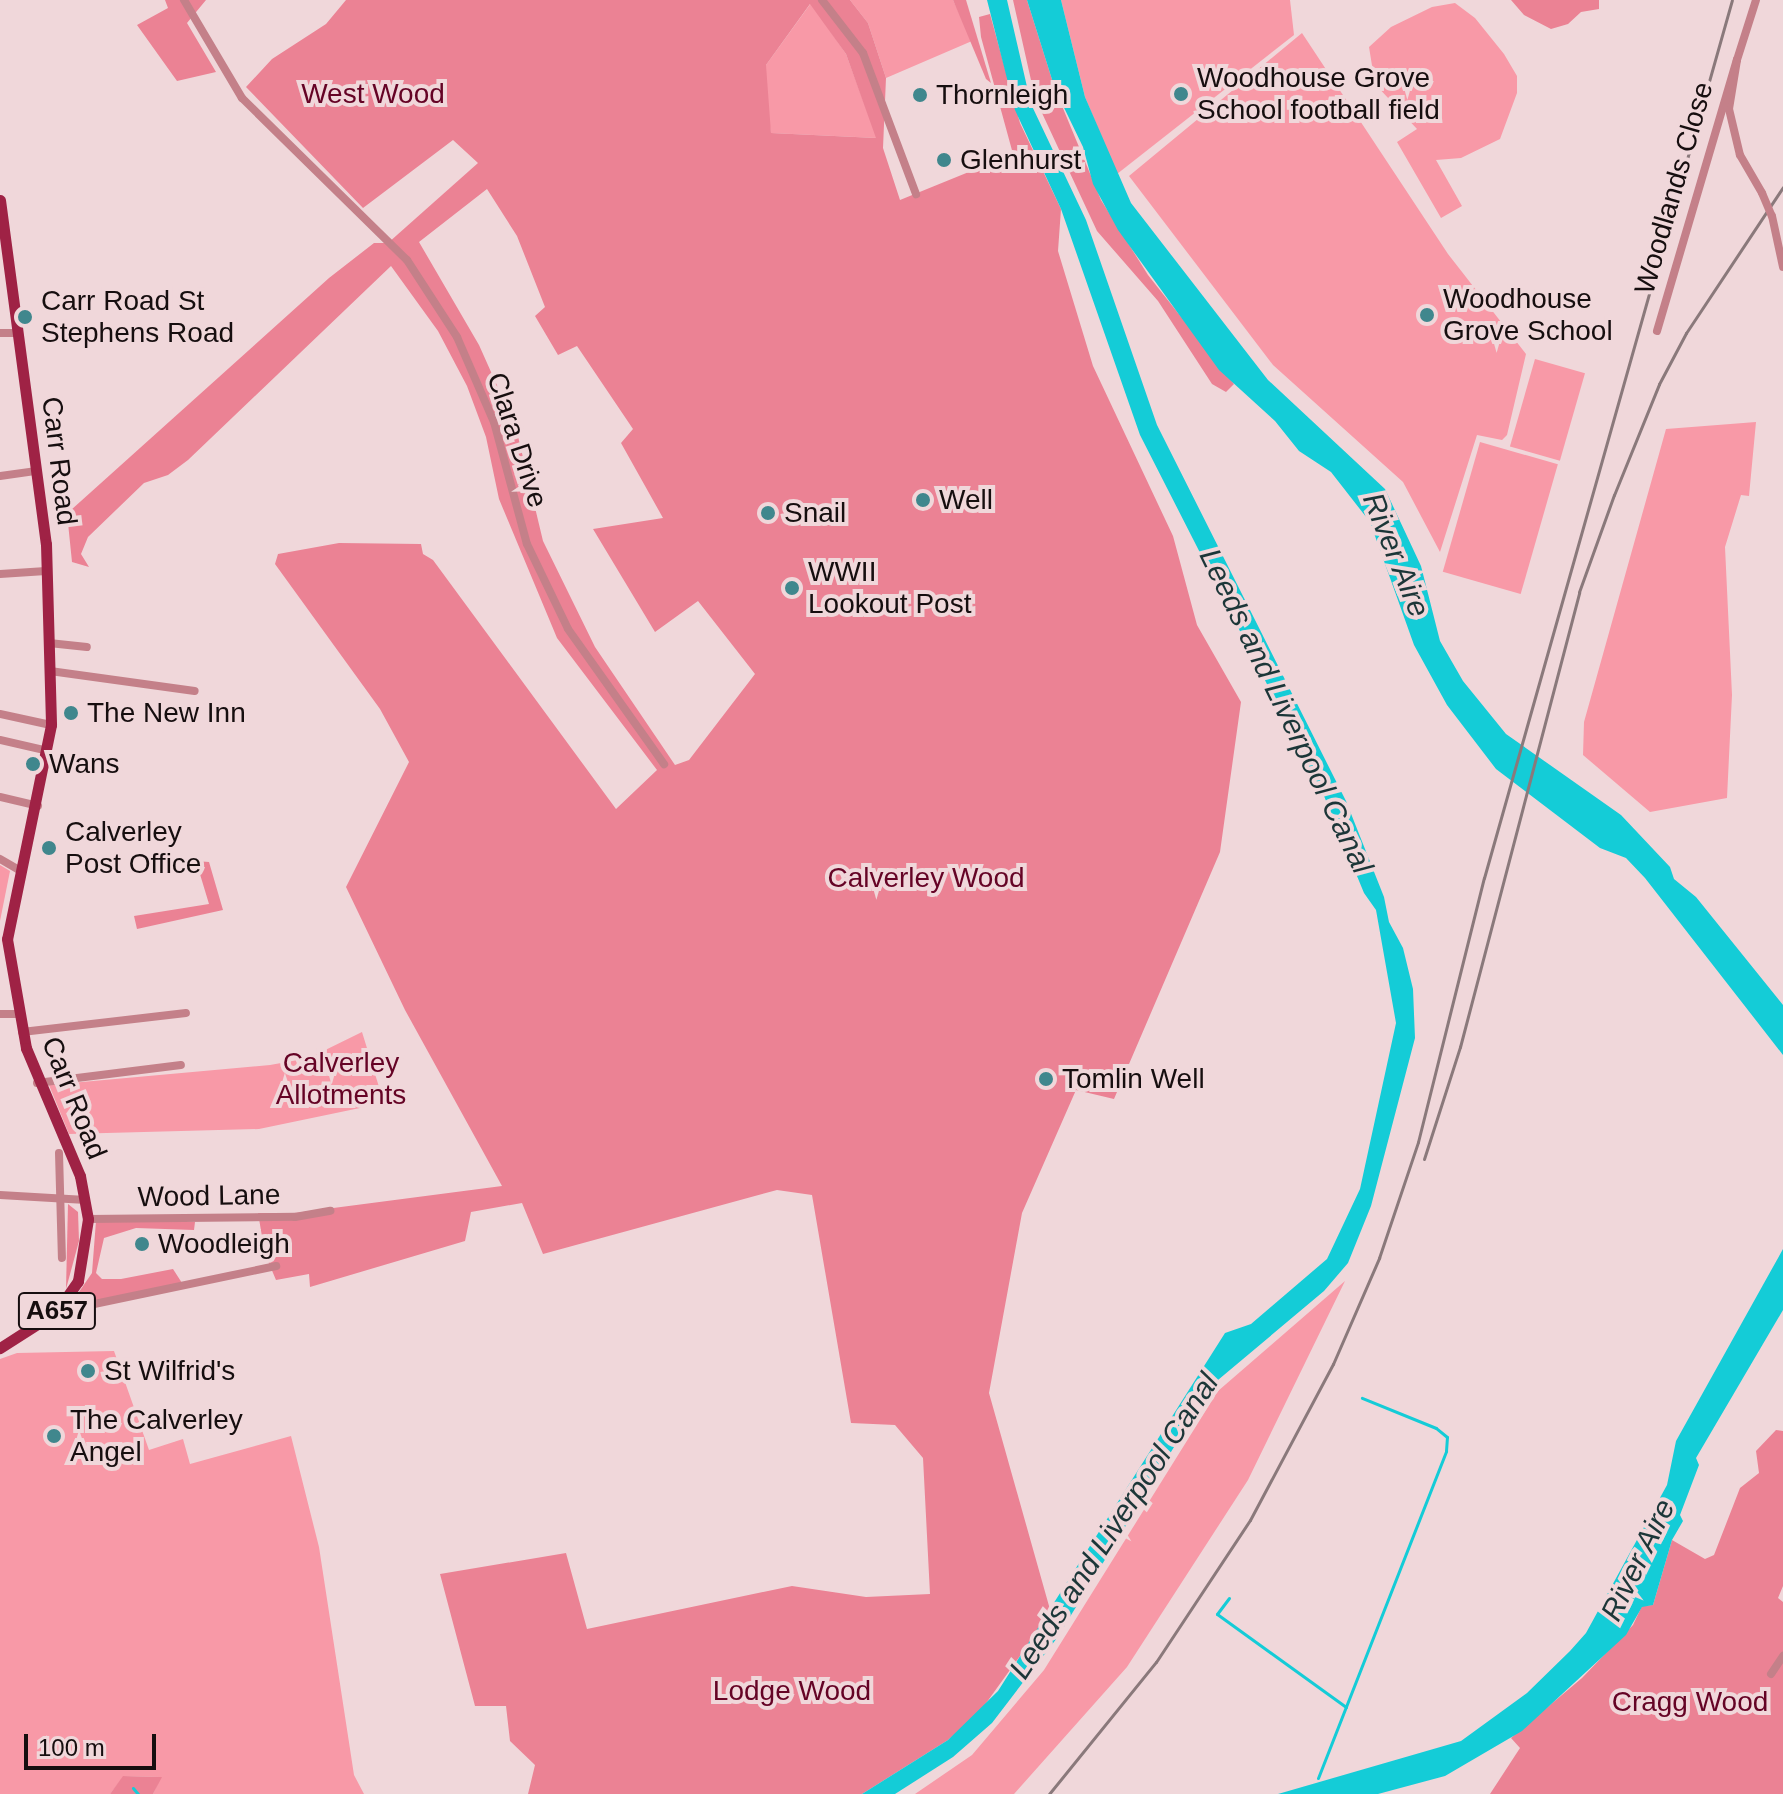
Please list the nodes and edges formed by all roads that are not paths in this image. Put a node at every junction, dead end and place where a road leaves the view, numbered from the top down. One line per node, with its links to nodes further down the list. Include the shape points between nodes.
1 (184, 0): 24 (street, Clara Drive, via 242,98 407,260 463,351 494,422 527,544 568,629)
2 (822, 0): 5 (street, via 863,53)
3 (1756, 0): 4 (street)
4 (1737, 60): 7 (street, bridge, via 1729,109 1740,155 1762,193); 9 (street, Woodlands Close)
5 (916, 194)
6 (0, 200): 11 (main road, Carr Road / A657)
7 (1782, 250): 8 (street)
8 (1783, 267)
9 (1657, 331)
10 (0, 333): 11 (street)
11 (19, 333): 12 (main road, Carr Road / A657)
12 (37, 471): 13 (street); 14 (main road, Carr Road / A657)
13 (0, 476)
14 (46, 571): 15 (street); 16 (main road, Carr Road / A657)
15 (0, 574)
16 (49, 643): 17 (street); 18 (main road, Carr Road / A657)
17 (87, 647)
18 (50, 671): 19 (street); 21 (main road, Carr Road / A657)
19 (195, 691)
20 (0, 714): 21 (street)
21 (51, 725): 23 (main road, Carr Road / A657)
22 (0, 740): 23 (street)
23 (49, 751): 26 (main road, Carr Road / A657)
24 (664, 764)
25 (0, 797): 26 (street)
26 (38, 806): 28 (main road, Carr Road / A657)
27 (0, 859): 28 (street)
28 (21, 871): 31 (main road, Carr Road / A657, via 7,939)
29 (186, 1013): 32 (street)
30 (0, 1014): 31 (street)
31 (18, 1014): 32 (main road, Carr Road / A657)
32 (22, 1032): 34 (main road, Carr Road / A657)
33 (181, 1065): 34 (street)
34 (37, 1083): 38 (main road, Carr Road / A657)
35 (59, 1153): 37 (street, Carr Road)
36 (0, 1195): 37 (street)
37 (62, 1199): 38 (street); 41 (street, Carr Road)
38 (86, 1200): 40 (main road, Carr Road / A657)
39 (330, 1211): 40 (street, Wood Lane, via 295,1217)
40 (88, 1219): 43 (main road, Carr Road / A657, via 78,1281)
41 (62, 1258)
42 (276, 1266): 43 (street)
43 (56, 1312): 44 (main road, A657)
44 (0, 1348)
45 (1783, 1656): 46 (street)
46 (1771, 1674)

